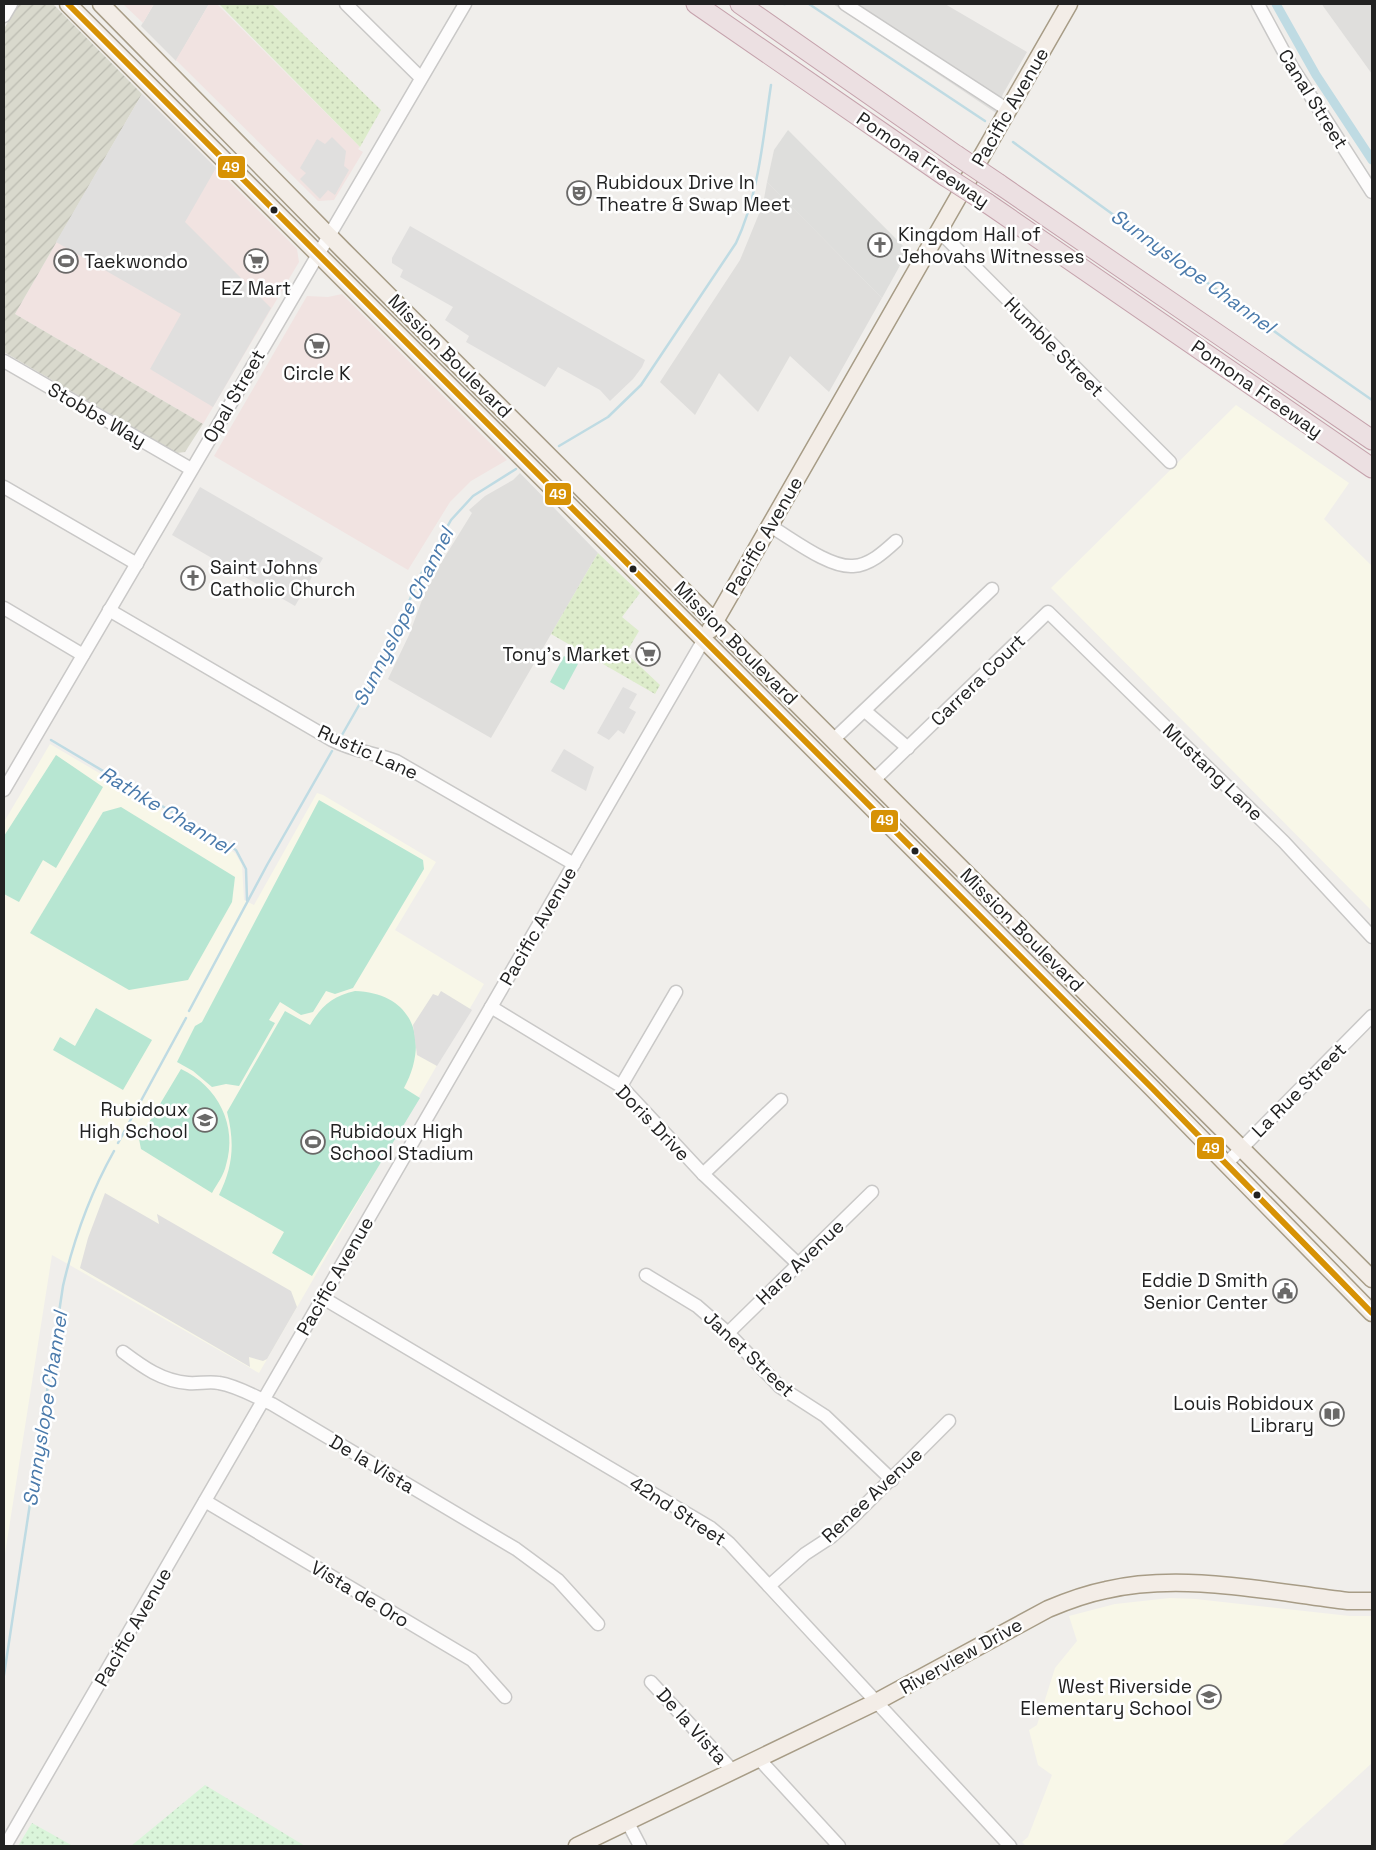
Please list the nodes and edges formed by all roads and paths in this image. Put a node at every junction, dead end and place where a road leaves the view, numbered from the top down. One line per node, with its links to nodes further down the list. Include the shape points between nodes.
1 (11, 4): 11 (street)
2 (68, 4): 17 (main road, Mission Boulevard)
3 (101, 4): 16 (main road, Mission Boulevard)
4 (346, 4): 12 (street)
5 (465, 4): 12 (street, Opal Street)
6 (696, 4): 21 (highway, Pomona Freeway, bridge)
7 (740, 4): 19 (highway, Pomona Freeway, bridge)
8 (845, 4): 13 (street)
9 (1258, 4): 14 (street, Canal Street, via 1292,68)
10 (1064, 5): 13 (main road, Pacific Avenue)
11 (4, 16)
12 (421, 78): 16 (street, Opal Street)
13 (1008, 110): 15 (main road, Pacific Avenue)
14 (1372, 192)
15 (939, 231): 20 (street, Humble Street); 24 (main road, Pacific Avenue)
16 (329, 234): 17 (street, Opal Street); 31 (main road, Mission Boulevard)
17 (317, 254): 22 (street, Opal Street); 32 (main road, Mission Boulevard)
18 (4, 361): 22 (street, Stobbs Way)
19 (1372, 440)
20 (1170, 462)
21 (1372, 468)
22 (191, 469): 26 (street, Opal Street)
23 (4, 487): 26 (street)
24 (770, 526): 25 (street, via 832,562 853,566 871,561); 31 (main road, Pacific Avenue)
25 (896, 541)
26 (137, 564): 29 (street, Opal Street)
27 (992, 589): 34 (street)
28 (4, 608): 33 (street)
29 (109, 610): 33 (street, Opal Street); 39 (street, Rustic Lane, via 332,740 360,752 396,761)
30 (1048, 612): 36 (street, Carrera Court); 40 (street, Mustang Lane, via 1284,842)
31 (715, 622): 32 (main road, Pacific Avenue); 35 (main road, Mission Boulevard)
32 (703, 641): 39 (street, Pacific Avenue); 47 (main road, Mission Boulevard)
33 (83, 655): 38 (street, Opal Street)
34 (865, 711): 35 (street); 36 (street)
35 (833, 740): 37 (main road, Mission Boulevard)
36 (908, 748): 37 (street, Carrera Court)
37 (874, 781): 46 (main road, Mission Boulevard)
38 (4, 790)
39 (574, 864): 42 (street, Pacific Avenue)
40 (1372, 937)
41 (676, 992): 44 (street)
42 (491, 1007): 44 (street, Doris Drive); 53 (street, Pacific Avenue)
43 (1372, 1016): 46 (street, La Rue Street)
44 (621, 1086): 48 (street, Doris Drive)
45 (781, 1100): 48 (street)
46 (1241, 1150): 47 (street, La Rue Street); 52 (main road, Mission Boulevard)
47 (1226, 1164): 54 (main road, Mission Boulevard)
48 (703, 1174): 50 (street, Doris Drive)
49 (872, 1192): 50 (street, Hare Avenue)
50 (797, 1263): 55 (street, Hare Avenue)
51 (646, 1275): 55 (street, Janet Street, via 697,1306)
52 (1372, 1280)
53 (322, 1298): 57 (street, Pacific Avenue); 61 (street, 42nd Street, via 711,1528)
54 (1372, 1313)
55 (728, 1333): 59 (street, Janet Street, via 780,1387 825,1416)
56 (123, 1352): 57 (street, De la Vista, via 148,1371 171,1380 218,1382)
57 (264, 1401): 60 (street, Pacific Avenue); 63 (street, De la Vista, via 516,1549 558,1580)
58 (949, 1421): 59 (street, Renee Avenue)
59 (892, 1480): 61 (street, Renee Avenue, via 831,1537 805,1554)
60 (205, 1502): 65 (street, Vista de Oro, via 472,1660); 70 (street, Pacific Avenue)
61 (769, 1586): 66 (street, 42nd Street)
62 (1372, 1601): 66 (main road, Riverview Drive, via 1198,1584 1157,1583 1107,1589 1048,1609)
63 (598, 1624)
64 (651, 1682): 68 (street, De la Vista)
65 (505, 1697)
66 (876, 1702): 67 (main road, Riverview Drive); 74 (street, 42nd Street)
67 (759, 1759): 68 (main road, Riverview Drive); 73 (street, De la Vista)
68 (733, 1771): 69 (main road, Riverview Drive)
69 (627, 1821): 71 (main road, Riverview Drive); 72 (street)
70 (5, 1846)
71 (577, 1846)
72 (640, 1846)
73 (839, 1846)
74 (1010, 1846)

